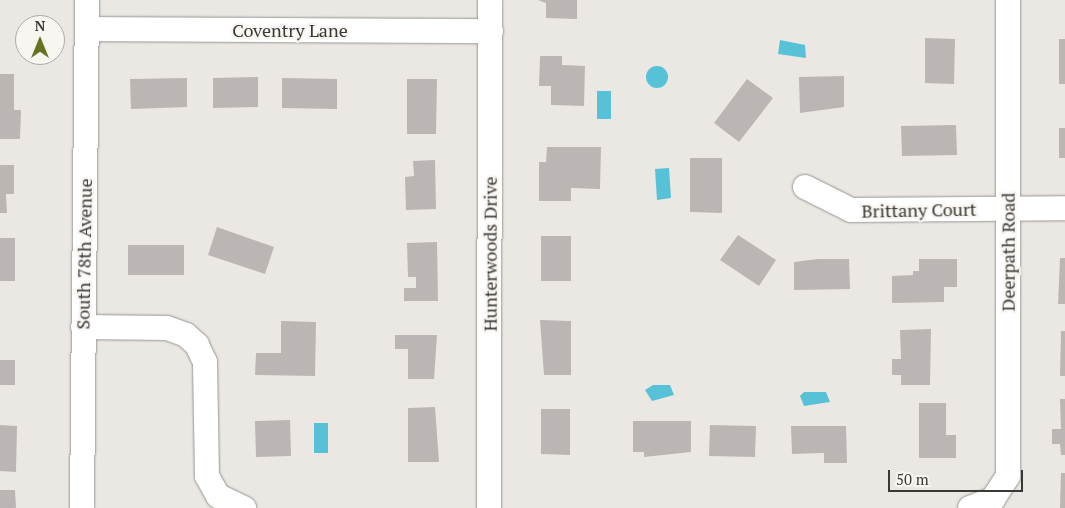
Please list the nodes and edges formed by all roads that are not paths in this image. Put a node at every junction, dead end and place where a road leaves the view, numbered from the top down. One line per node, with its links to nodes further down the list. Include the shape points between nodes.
1 (88, 0): 4 (street, South 78th Avenue)
2 (490, 0): 5 (street, Hunterwoods Drive)
3 (1008, 0): 8 (street, Deerpath Road)
4 (88, 29): 5 (street, Coventry Lane); 9 (street, South 78th Avenue)
5 (491, 31): 12 (street, Hunterwoods Drive)
6 (805, 187): 8 (street, Brittany Court, via 852,210)
7 (1065, 208): 8 (street, Brittany Court)
8 (1008, 209): 13 (street, Deerpath Road, via 1008,476 993,498)
9 (83, 327): 10 (street, South 78th Avenue); 11 (street, via 167,328 186,334 197,345 205,362 206,476 218,496)
10 (82, 508)
11 (244, 508)
12 (489, 508)
13 (970, 508)

